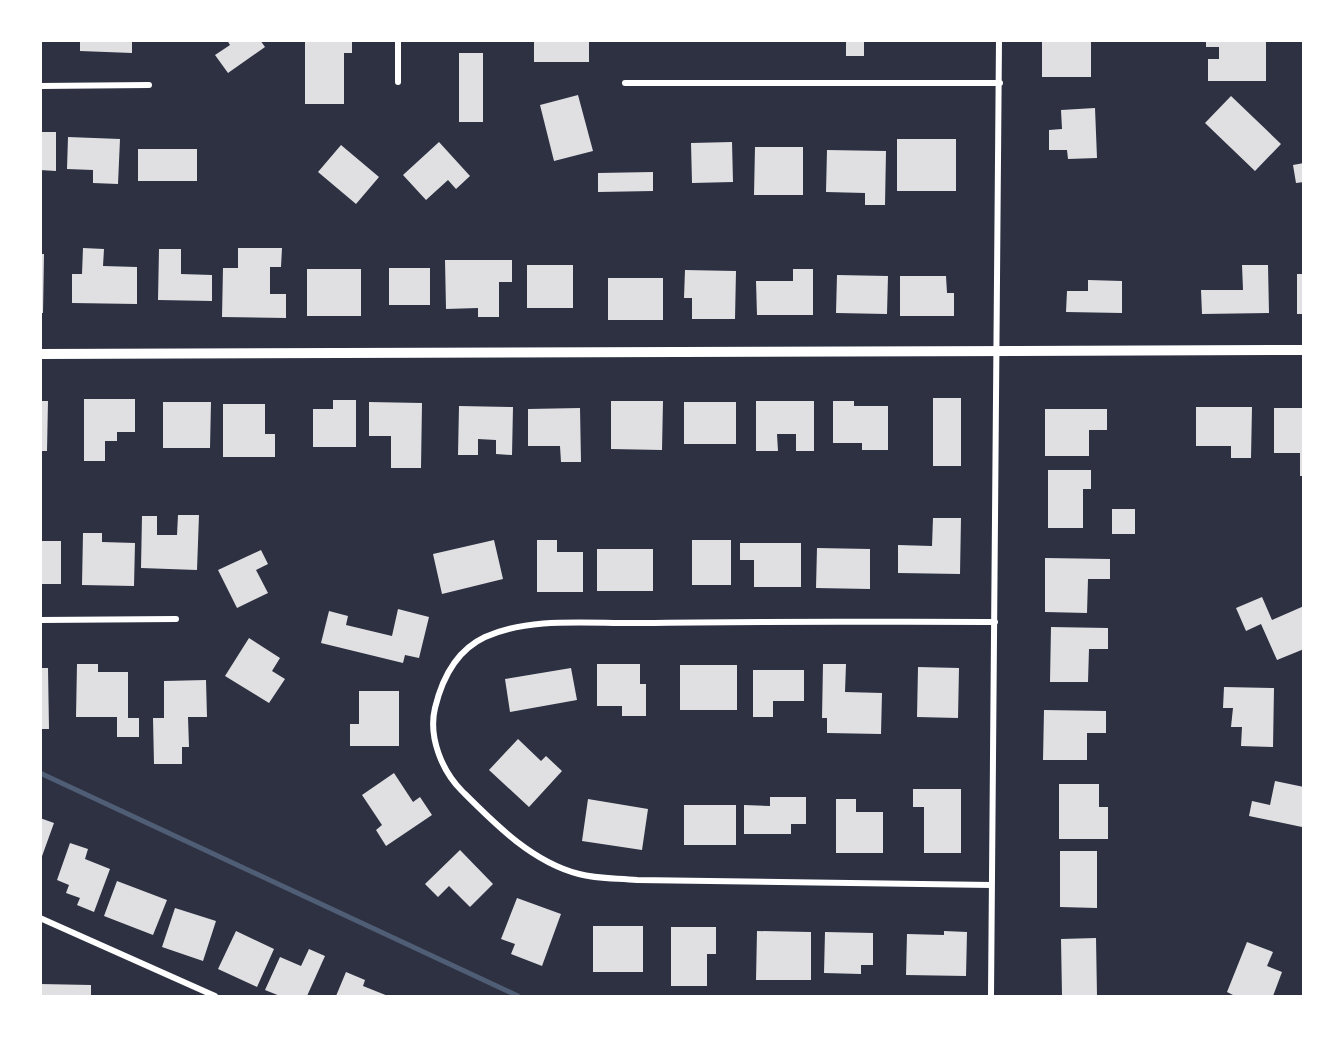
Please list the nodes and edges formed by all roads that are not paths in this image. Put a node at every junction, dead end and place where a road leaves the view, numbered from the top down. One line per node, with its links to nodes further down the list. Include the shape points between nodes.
1 (398, 40): 3 (street)
2 (999, 40): 5 (street)
3 (398, 82)
4 (625, 83): 5 (street)
5 (1000, 83): 8 (street)
6 (149, 85): 7 (street)
7 (40, 86)
8 (997, 350): 9 (street); 10 (street); 13 (street)
9 (1304, 350)
10 (40, 354)
11 (176, 619): 12 (street)
12 (40, 620)
13 (995, 622): 14 (street); 14 (street, via 547,624 513,628 467,649 452,666 438,693 434,713 434,734 443,764 456,785 504,832 543,859 579,874 637,880)
14 (992, 885): 17 (street)
15 (40, 918): 16 (street)
16 (215, 996)
17 (991, 996)

